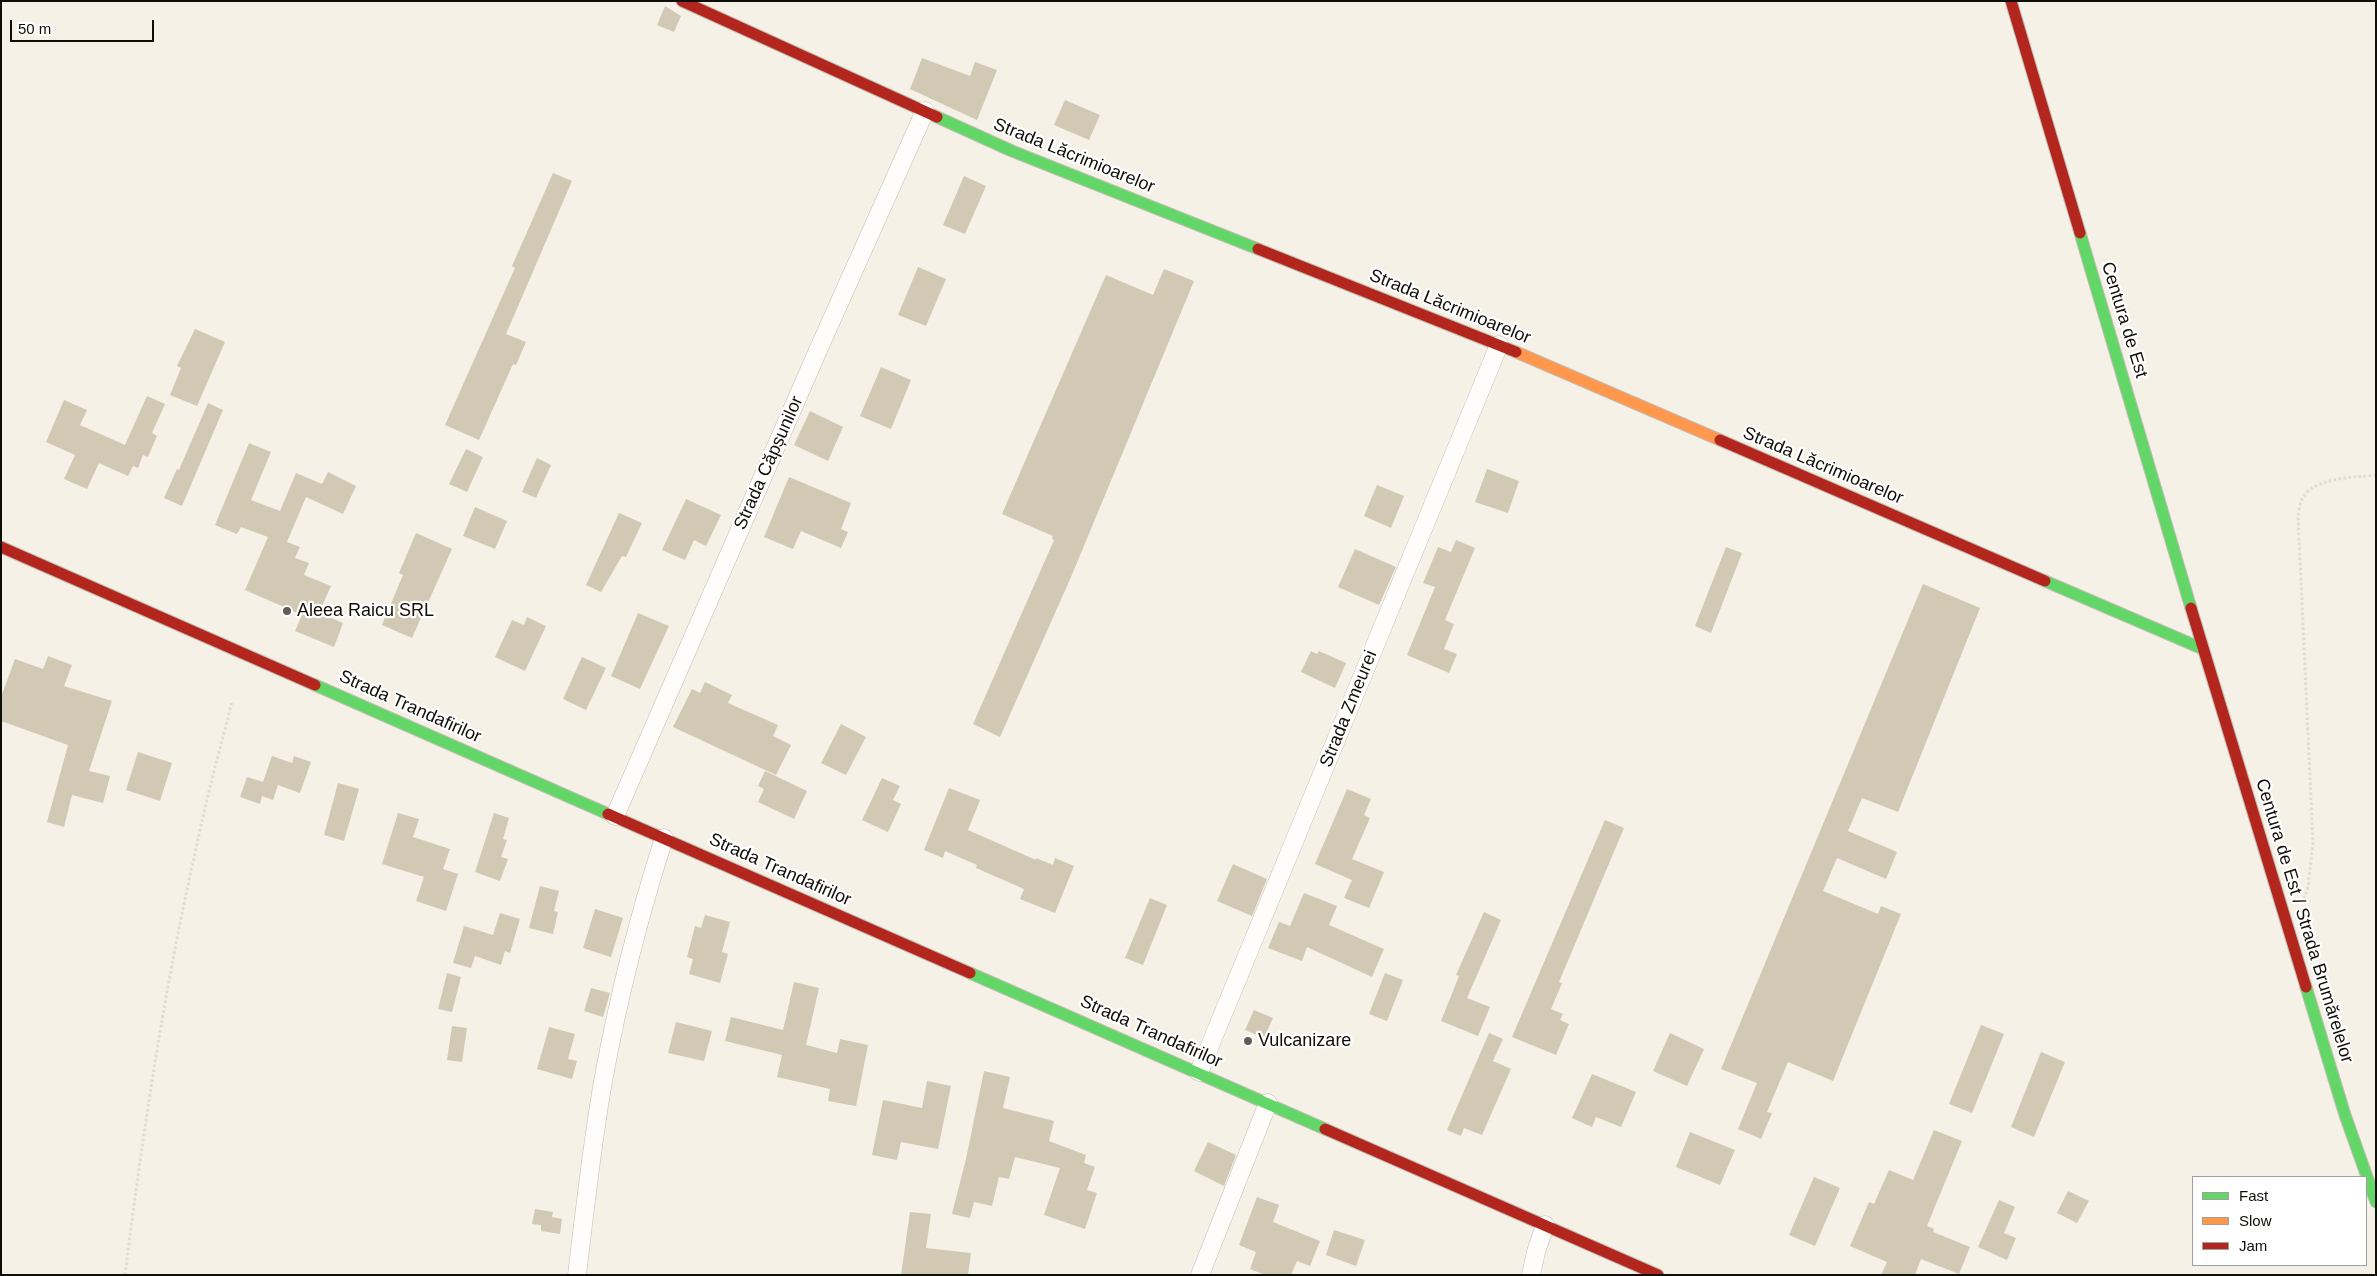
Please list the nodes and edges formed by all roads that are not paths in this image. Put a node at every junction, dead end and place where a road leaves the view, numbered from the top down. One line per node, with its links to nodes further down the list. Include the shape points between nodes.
1 (682, 1): 3 (main road, Strada Lăcrimioarelor)
2 (2011, 1): 6 (main road, Centura de Est)
3 (925, 111): 4 (main road, Strada Lăcrimioarelor, via 1012,151); 7 (street, Strada Căpșunilor)
4 (1499, 345): 6 (main road, Strada Lăcrimioarelor); 9 (street, Strada Zmeurei)
5 (1, 547): 7 (main road, Strada Trandafirilor)
6 (2203, 649): 11 (main road, Centura de Est / Strada Brumărelelor, via 2344,1115)
7 (615, 816): 8 (main road, Strada Trandafirilor)
8 (664, 838): 9 (main road, Strada Trandafirilor); 15 (street, via 640,916 617,1010)
9 (1198, 1072): 10 (main road, Strada Trandafirilor)
10 (1268, 1102): 14 (main road, Strada Trandafirilor); 16 (street)
11 (2366, 1176)
12 (2367, 1178): 13 (main road, Centura de Est / Strada Brumărelelor)
13 (2376, 1202)
14 (1545, 1225): 17 (street); 18 (main road, Strada Trandafirilor)
15 (576, 1275)
16 (1200, 1275)
17 (1531, 1275)
18 (1658, 1275)

